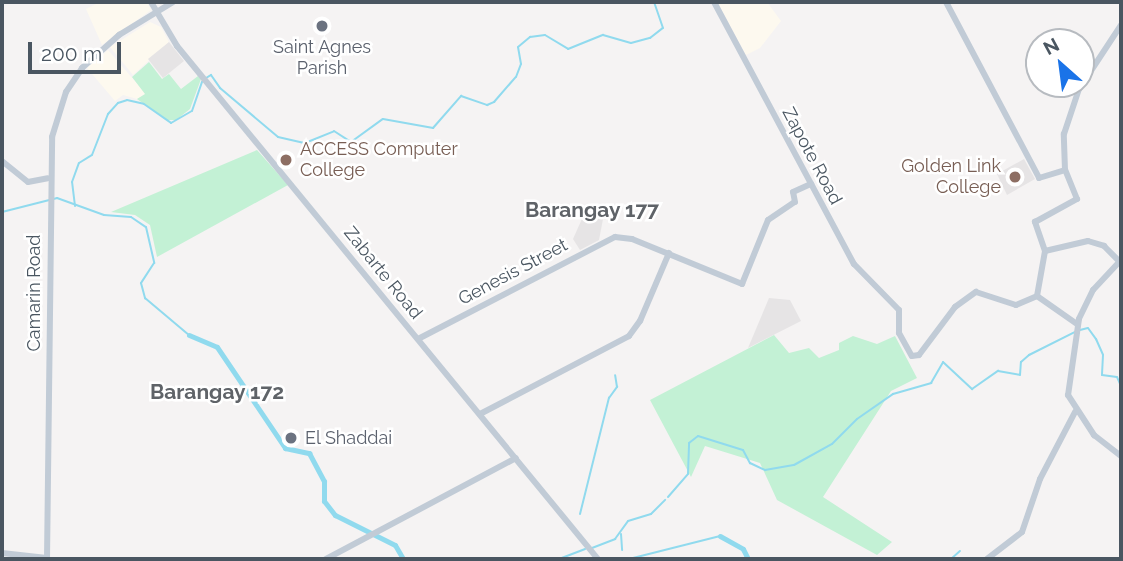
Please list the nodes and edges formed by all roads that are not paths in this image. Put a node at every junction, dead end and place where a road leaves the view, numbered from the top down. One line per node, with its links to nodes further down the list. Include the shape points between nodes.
1 (150, 2): 5 (main road, Zabarte Road)
2 (173, 2): 5 (main road, Camarin Road)
3 (714, 2): 10 (main road, Zapote Road)
4 (946, 2): 8 (main road, via 1040,179)
5 (156, 13): 9 (main road, Camarin Road, via 108,45 82,68 66,92 52,138); 16 (main road, Zabarte Road, via 177,46)
6 (1121, 25): 8 (main road, via 1075,96 1063,143)
7 (2, 161): 9 (main road, via 28,182)
8 (1065, 170): 11 (main road, via 1077,198 1035,222)
9 (48, 178): 22 (main road, Camarin Road)
10 (811, 184): 12 (main road, Genesis Street, via 793,192 795,202 768,220 741,284); 14 (main road, Zapote Road, via 858,271 899,312 899,333 916,356 936,338 955,307 974,293 1016,304)
11 (1045, 251): 13 (main road, via 1088,242 1104,246); 14 (main road)
12 (669, 253): 16 (main road, Genesis Street, via 632,239 610,238); 18 (main road, via 640,321 625,338)
13 (1121, 261): 15 (main road, via 1093,290)
14 (1037, 296): 15 (main road)
15 (1077, 329): 17 (main road, via 1068,396)
16 (418, 338): 18 (main road, Zabarte Road)
17 (1075, 412): 19 (main road, via 1102,444); 25 (main road, via 1040,478 1022,532)
18 (480, 414): 20 (main road, Zabarte Road)
19 (1121, 456)
20 (516, 458): 23 (main road); 24 (main road, Zabarte Road)
21 (2, 553): 22 (main road)
22 (47, 558)
23 (326, 559)
24 (598, 559)
25 (987, 559)

